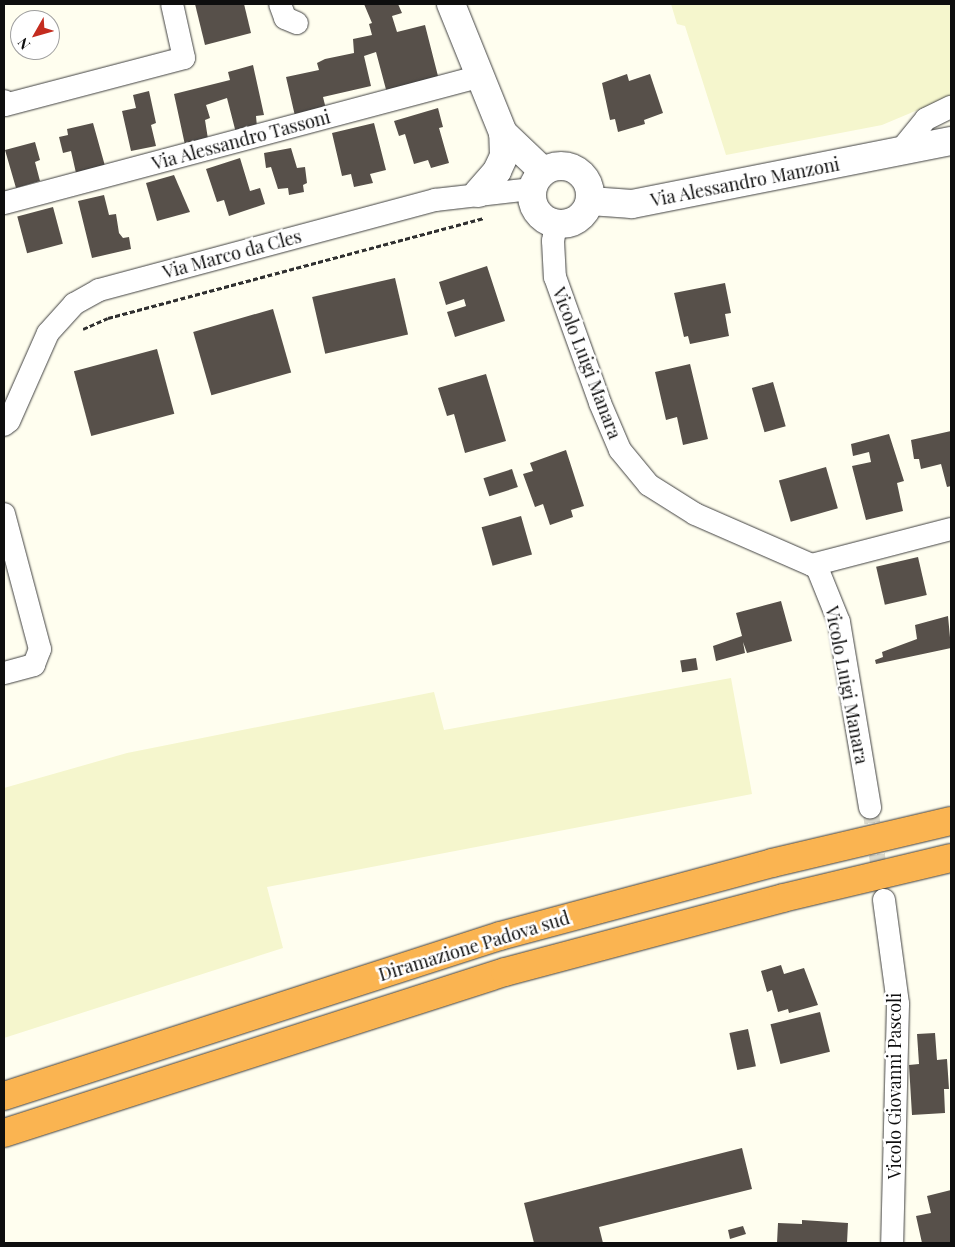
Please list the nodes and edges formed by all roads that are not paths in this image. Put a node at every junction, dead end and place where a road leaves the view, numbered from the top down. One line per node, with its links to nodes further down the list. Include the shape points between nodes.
1 (172, 4): 6 (street, via 184,58 5,105)
2 (280, 4): 4 (street, via 285,18)
3 (451, 4): 5 (street)
4 (297, 23)
5 (479, 77): 8 (street); 14 (street, Via Alessandro Tassoni)
6 (4, 101)
7 (951, 107): 10 (street, via 926,119)
8 (503, 133): 11 (street); 12 (street, via 504,156 497,171)
9 (951, 141): 10 (street, Via Alessandro Manzoni)
10 (900, 152): 13 (street, Via Alessandro Manzoni, via 632,204)
11 (537, 180): 12 (street, Via Marco da Cles); 13 (street, via 558,165 580,172 588,185); 15 (street, via 534,208 539,215)
12 (478, 193): 16 (street, Via Marco da Cles, via 400,209 99,290 74,304 48,333 9,421)
13 (590, 201): 15 (street, via 573,221)
14 (4, 203)
15 (556, 224): 19 (street, Vicolo Luigi Manara, via 553,241 555,277 620,450 649,485 695,514)
16 (4, 425)
17 (4, 514): 20 (street, via 40,649 34,665)
18 (951, 529): 19 (street)
19 (816, 565): 21 (street, Vicolo Luigi Manara, via 839,622)
20 (4, 673)
21 (870, 807)
22 (951, 820): 25 (highway, Diramazione Padova sud, via 772,863 500,936)
23 (951, 858): 26 (highway, Diramazione Padova sud, via 783,898 505,972)
24 (884, 900): 27 (street, Vicolo Giovanni Pascoli, via 898,1004)
25 (4, 1096)
26 (4, 1133)
27 (892, 1243)

